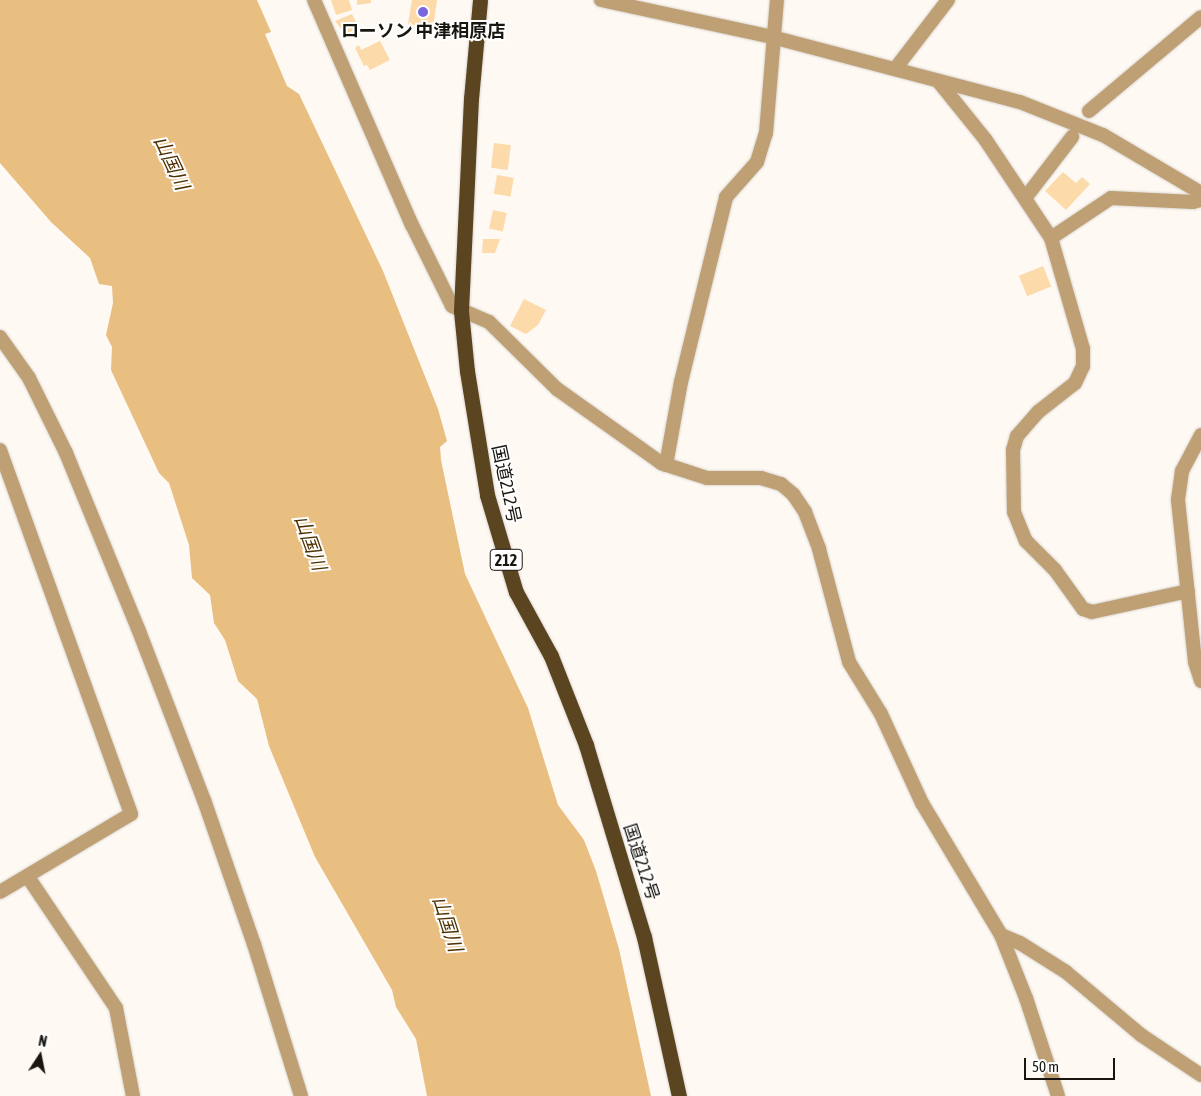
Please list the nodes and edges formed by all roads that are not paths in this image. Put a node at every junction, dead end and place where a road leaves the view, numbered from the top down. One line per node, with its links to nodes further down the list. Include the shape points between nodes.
1 (314, 0): 16 (street, via 448,302)
2 (480, 0): 16 (highway, 国道212号 / 212, via 471,98)
3 (601, 0): 7 (street)
4 (777, 0): 7 (street)
5 (948, 0): 8 (street)
6 (1201, 16): 10 (street)
7 (772, 37): 8 (street); 20 (street, via 766,133 757,162 726,197 681,382)
8 (895, 69): 9 (street)
9 (939, 82): 12 (street, via 1060,115 1103,135); 13 (street, via 985,138)
10 (1089, 111)
11 (1072, 137): 13 (street)
12 (1201, 193)
13 (1026, 197): 15 (street)
14 (1201, 200): 15 (street, via 1111,198)
15 (1051, 238): 21 (street, via 1083,349 1083,366 1075,384 1038,412 1017,436 1013,450 1014,512 1026,541 1055,570 1083,609 1092,612)
16 (461, 311): 20 (street, via 489,322 557,389); 30 (highway, 国道212号 / 212, via 472,406 500,542 516,592 550,656 586,745 644,937)
17 (0, 337): 29 (street, via 29,378 62,445 139,631 204,800 254,944)
18 (1201, 435): 21 (street, via 1182,471 1178,500)
19 (0, 450): 24 (street, via 130,814)
20 (666, 465): 26 (street, via 707,478 761,478 781,484 793,494 805,512 819,549 850,662 881,714 922,803)
21 (1188, 591): 22 (street)
22 (1197, 646): 23 (street)
23 (1201, 681)
24 (28, 877): 25 (street); 28 (street, via 116,1008)
25 (0, 892)
26 (1000, 935): 27 (street, via 1020,943 1066,972 1142,1035); 31 (street, via 1026,998)
27 (1201, 1075)
28 (133, 1096)
29 (301, 1096)
30 (679, 1096)
31 (1058, 1096)

